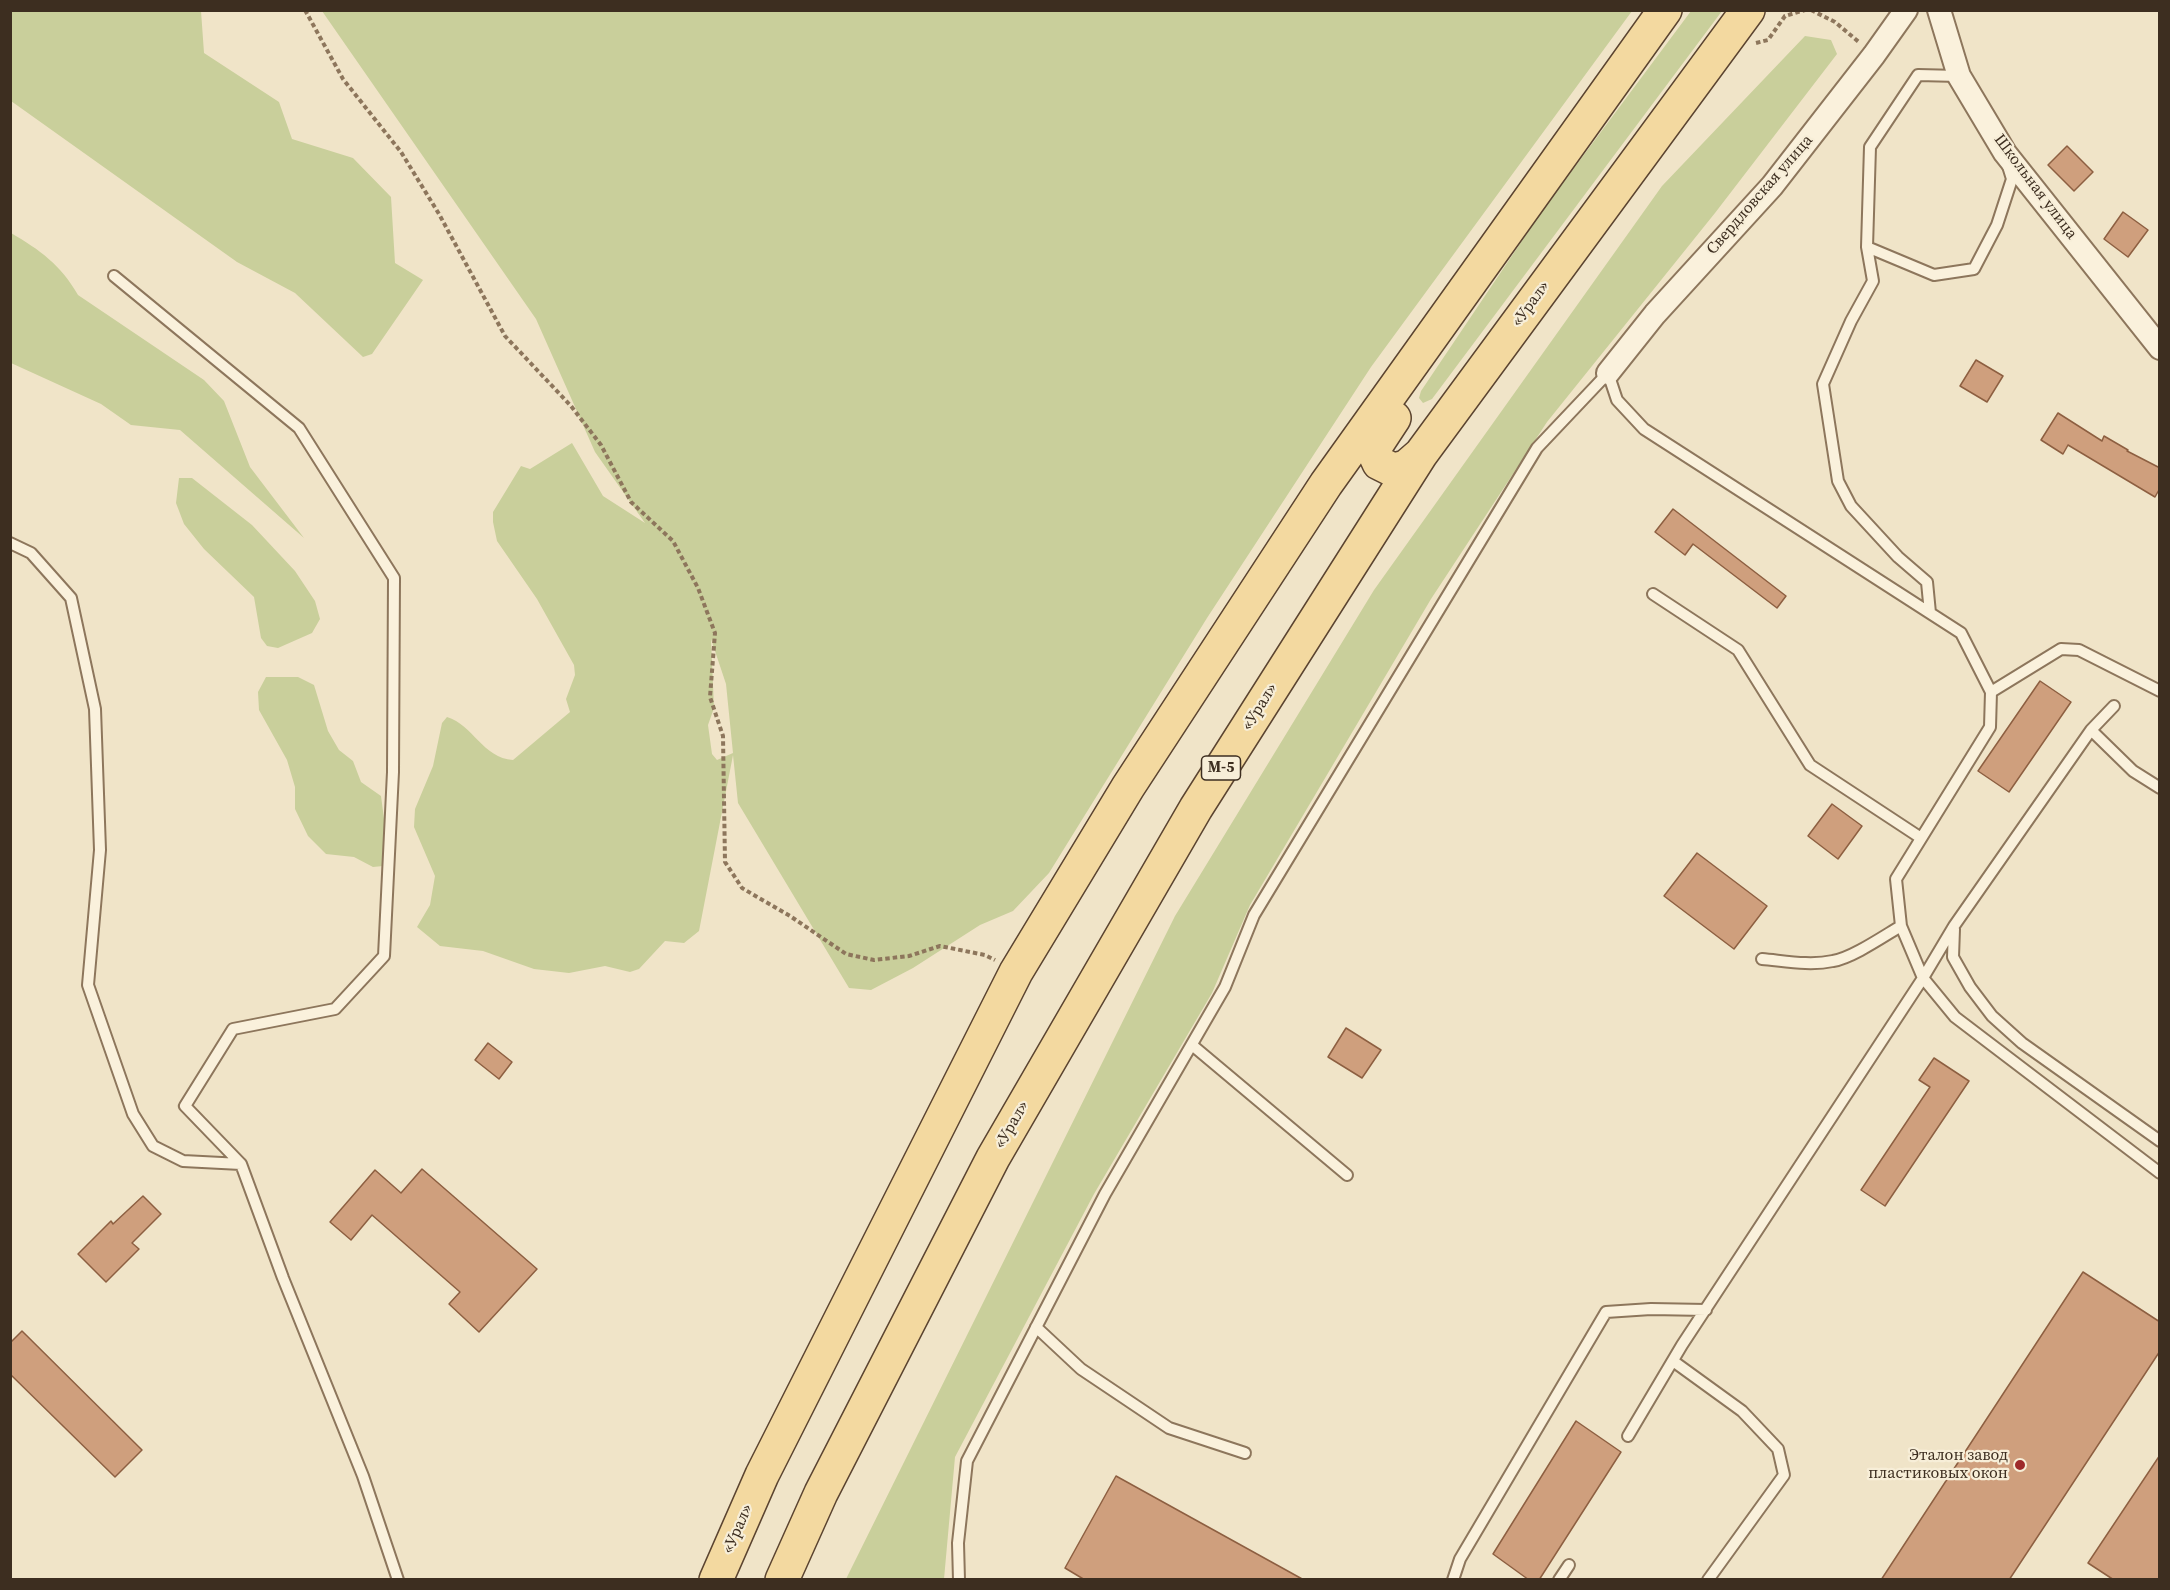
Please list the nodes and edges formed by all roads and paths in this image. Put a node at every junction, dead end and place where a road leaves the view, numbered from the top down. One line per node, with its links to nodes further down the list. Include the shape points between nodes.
1 (305, 10): 28 (path, via 343,79 401,152 505,336 577,413 601,445 631,502 673,542 698,588 715,633 710,697 723,736 725,862 742,888 846,954 874,960 909,956 940,946 985,955)
2 (1665, 10): 12 (main road, «Урал»)
3 (1748, 10): 15 (main road, «Урал» / М-5)
4 (1811, 10): 7 (path, via 1835,22)
5 (1906, 10): 7 (street, Свердловская улица)
6 (1938, 10): 8 (street, Школьная улица)
7 (1874, 55): 14 (street, Свердловская улица, via 1772,186 1655,314)
8 (1959, 76): 9 (street, Школьная улица); 10 (lane, via 1918,75 1870,147)
9 (2005, 153): 10 (lane, via 2012,179 1997,225 1974,269 1934,275); 13 (street, Школьная улица)
10 (1867, 247): 18 (lane, via 1873,281 1823,384 1838,481 1851,506 1927,582)
11 (114, 276): 32 (lane, via 298,428 394,578 393,772 384,956 335,1009 233,1029 185,1106)
12 (1425, 346): 15 (main road, via 1416,385 1373,450 1379,463 1393,470 1406,467); 28 (main road, «Урал», via 1313,504 1128,787)
13 (2160, 348)
14 (1608, 373): 18 (lane, via 1617,400 1644,429); 30 (lane, via 1537,448 1254,915 1226,987)
15 (1420, 454): 43 (main road, «Урал» / М-5, via 1196,808 993,1158 821,1493)
16 (10, 543): 32 (lane, via 31,553 71,598 95,710 100,850 88,986 133,1114 153,1146 183,1161)
17 (1653, 594): 24 (lane, via 1738,650 1810,765)
18 (1930, 613): 20 (lane, via 1961,633)
19 (2160, 691): 20 (lane, via 2079,650 2061,649)
20 (1991, 692): 24 (lane, via 1990,727)
21 (2114, 706): 22 (lane)
22 (2091, 730): 23 (lane, via 2133,771); 26 (lane)
23 (2160, 788)
24 (1921, 838): 25 (lane, via 1896,879)
25 (1901, 926): 27 (lane, via 1835,961); 29 (lane)
26 (1954, 926): 29 (lane); 31 (lane, via 1953,957 1992,1016 2022,1043)
27 (1762, 959)
28 (1016, 972): 42 (main road, «Урал», via 762,1475)
29 (1923, 978): 33 (lane, via 1955,1017); 35 (lane)
30 (1192, 1045): 34 (lane); 36 (lane, via 1105,1194)
31 (2160, 1141)
32 (241, 1164): 41 (lane, via 363,1476)
33 (2160, 1173)
34 (1347, 1174)
35 (1706, 1310): 37 (lane); 45 (lane, via 1606,1312 1460,1559)
36 (1036, 1327): 39 (lane, via 1081,1369 1169,1428); 44 (lane, via 967,1461 958,1542)
37 (1673, 1361): 38 (lane); 47 (lane, via 1742,1411 1778,1449 1784,1475)
38 (1628, 1436)
39 (1245, 1453)
40 (1569, 1565): 46 (lane)
41 (398, 1580)
42 (716, 1580)
43 (782, 1580)
44 (959, 1580)
45 (1453, 1580)
46 (1559, 1580)
47 (1708, 1580)

